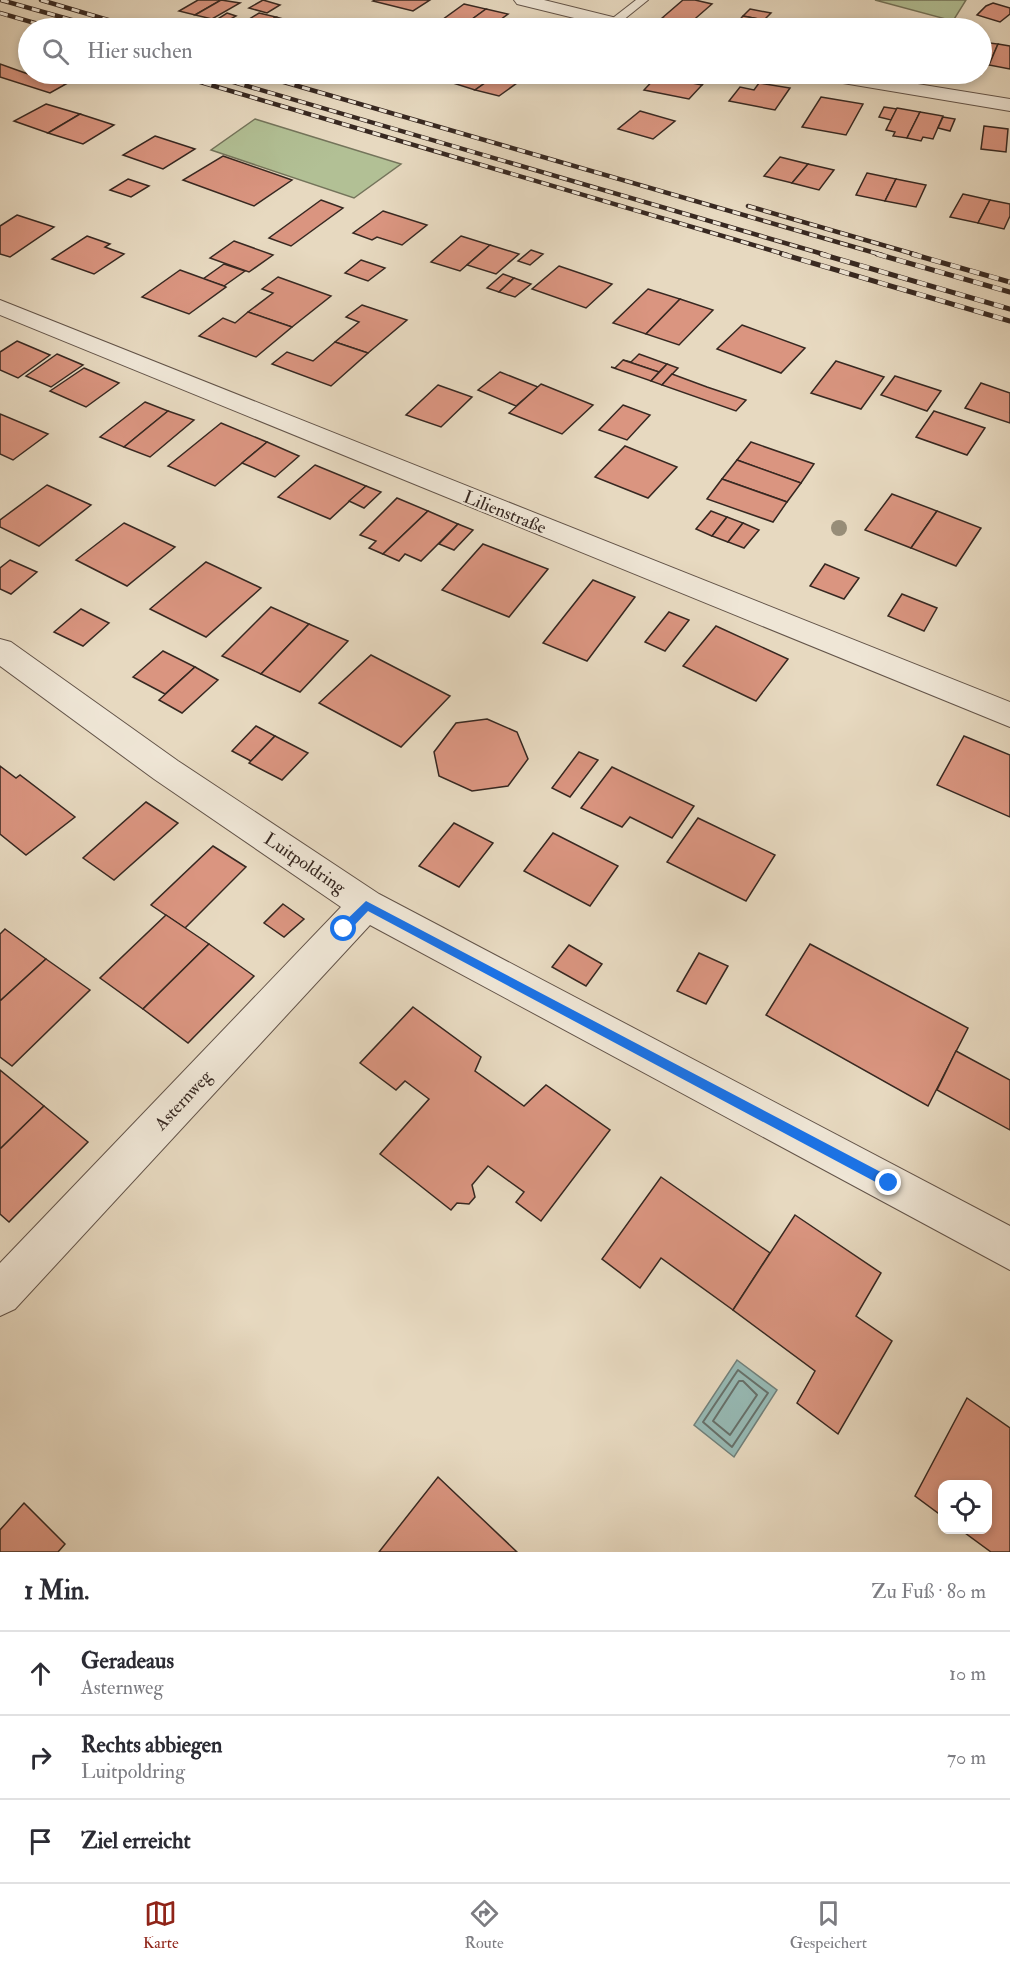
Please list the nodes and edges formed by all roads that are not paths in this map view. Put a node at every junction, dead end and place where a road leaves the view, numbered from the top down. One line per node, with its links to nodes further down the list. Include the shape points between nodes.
1 (523, 0): 3 (street)
2 (644, 0): 4 (lane)
3 (593, 18)
4 (620, 18)
5 (885, 84): 6 (street)
6 (1010, 105)
7 (0, 307): 9 (street, Lilienstraße)
8 (0, 650): 10 (street, Luitpoldring, via 166,770)
9 (1010, 715)
10 (366, 905): 11 (street, Luitpoldring); 12 (street, Asternweg)
11 (1010, 1250)
12 (0, 1294)

